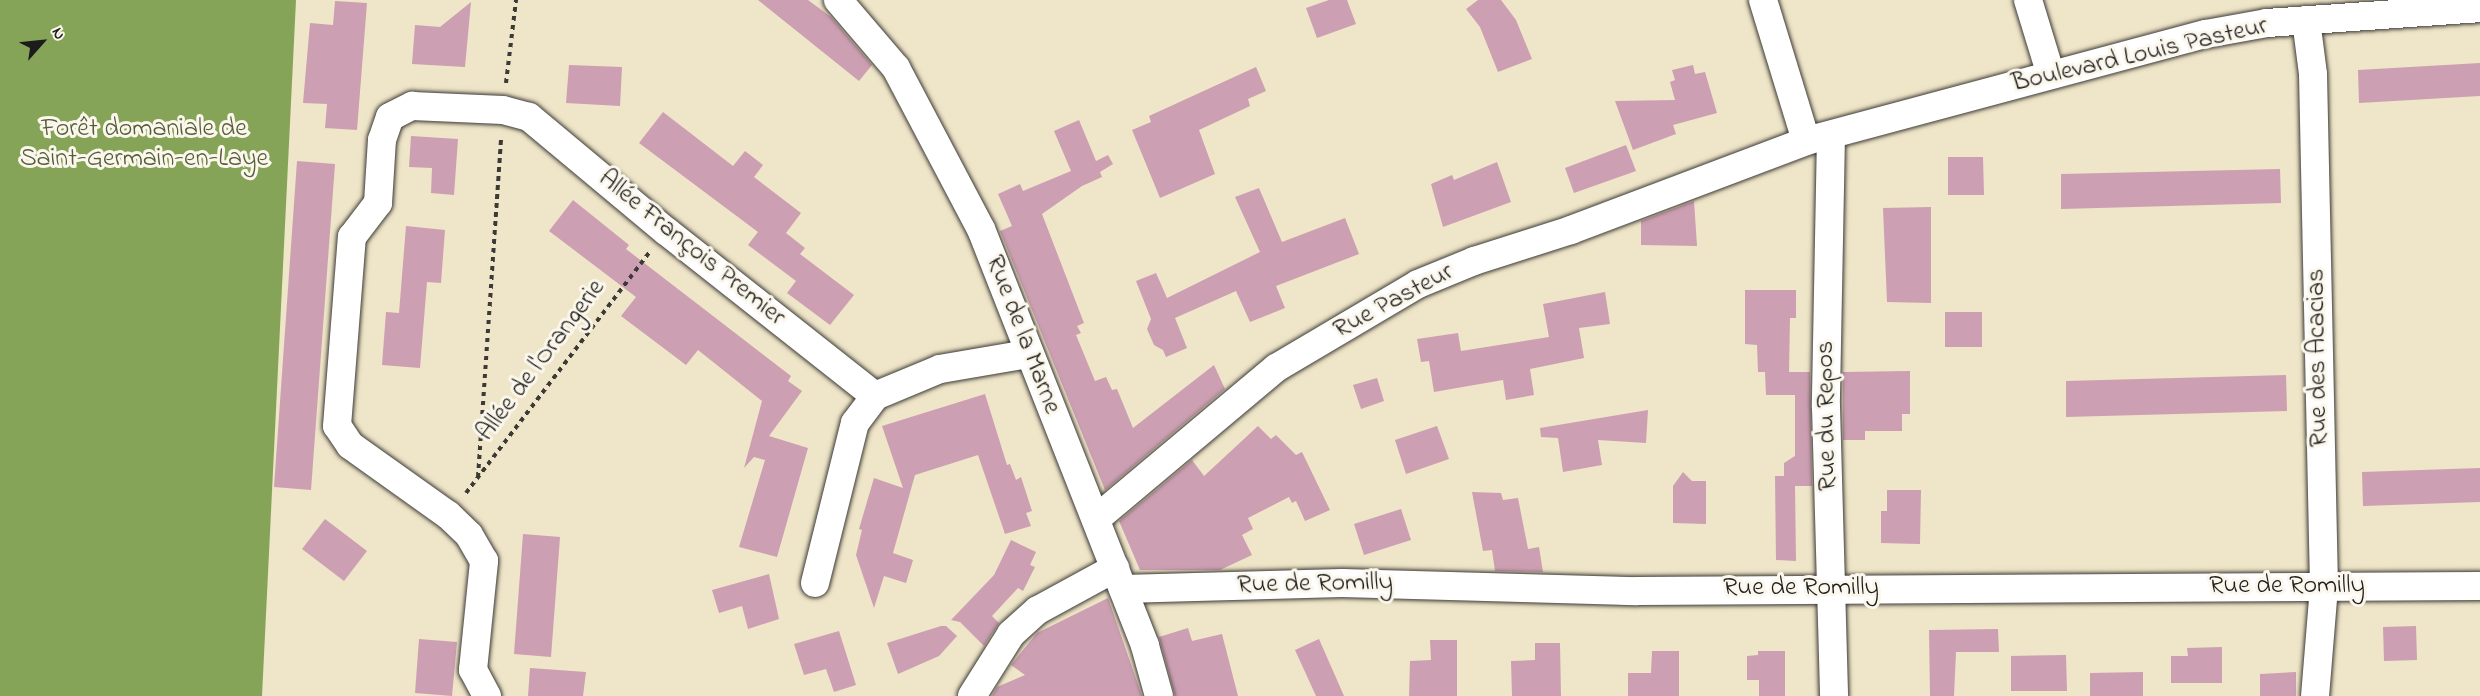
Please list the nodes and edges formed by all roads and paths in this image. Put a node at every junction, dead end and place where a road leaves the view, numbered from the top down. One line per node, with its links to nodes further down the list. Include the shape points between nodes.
1 (516, 0): 8 (path)
2 (838, 0): 11 (street, Rue de la Marne, via 896,68 936,138 981,229)
3 (1763, 0): 9 (street, Rue du Repos)
4 (2028, 0): 7 (street)
5 (2480, 8): 6 (street, Boulevard Louis Pasteur)
6 (2306, 20): 7 (street, Boulevard Louis Pasteur, via 2206,34); 19 (street, Rue des Acacias, via 2313,74)
7 (2051, 75): 9 (street, Boulevard Louis Pasteur)
8 (503, 110): 10 (street, Allée François Premier, via 530,117); 13 (path); 14 (street, Allée François Premier, via 412,106 390,117 382,140 378,203 351,237 337,426 350,445)
9 (1818, 138): 15 (street, Rue Pasteur, via 1418,284 1276,368); 20 (street, Rue du Repos)
10 (666, 231): 12 (street, Allée François Premier); 13 (path, Allée de l'Orangerie)
11 (1028, 354): 12 (street, via 940,369); 15 (street, Rue de la Marne)
12 (876, 396): 17 (street, via 855,423)
13 (478, 477): 14 (path, Allée de l'Orangerie)
14 (448, 515): 21 (street, Allée François Premier, via 470,535 484,561 472,670)
15 (1096, 519): 16 (street, Rue de la Marne)
16 (1119, 578): 20 (street, Rue de Romilly, via 1637,591); 22 (street, via 1038,610 1011,634); 23 (street, Rue de la Marne)
17 (815, 583)
18 (2480, 586): 19 (street, Rue de Romilly)
19 (2324, 587): 20 (street, Rue de Romilly); 25 (street, Rue des Acacias)
20 (1832, 588): 24 (street, Rue du Repos)
21 (488, 696)
22 (972, 696)
23 (1159, 696)
24 (1834, 696)
25 (2315, 696)

